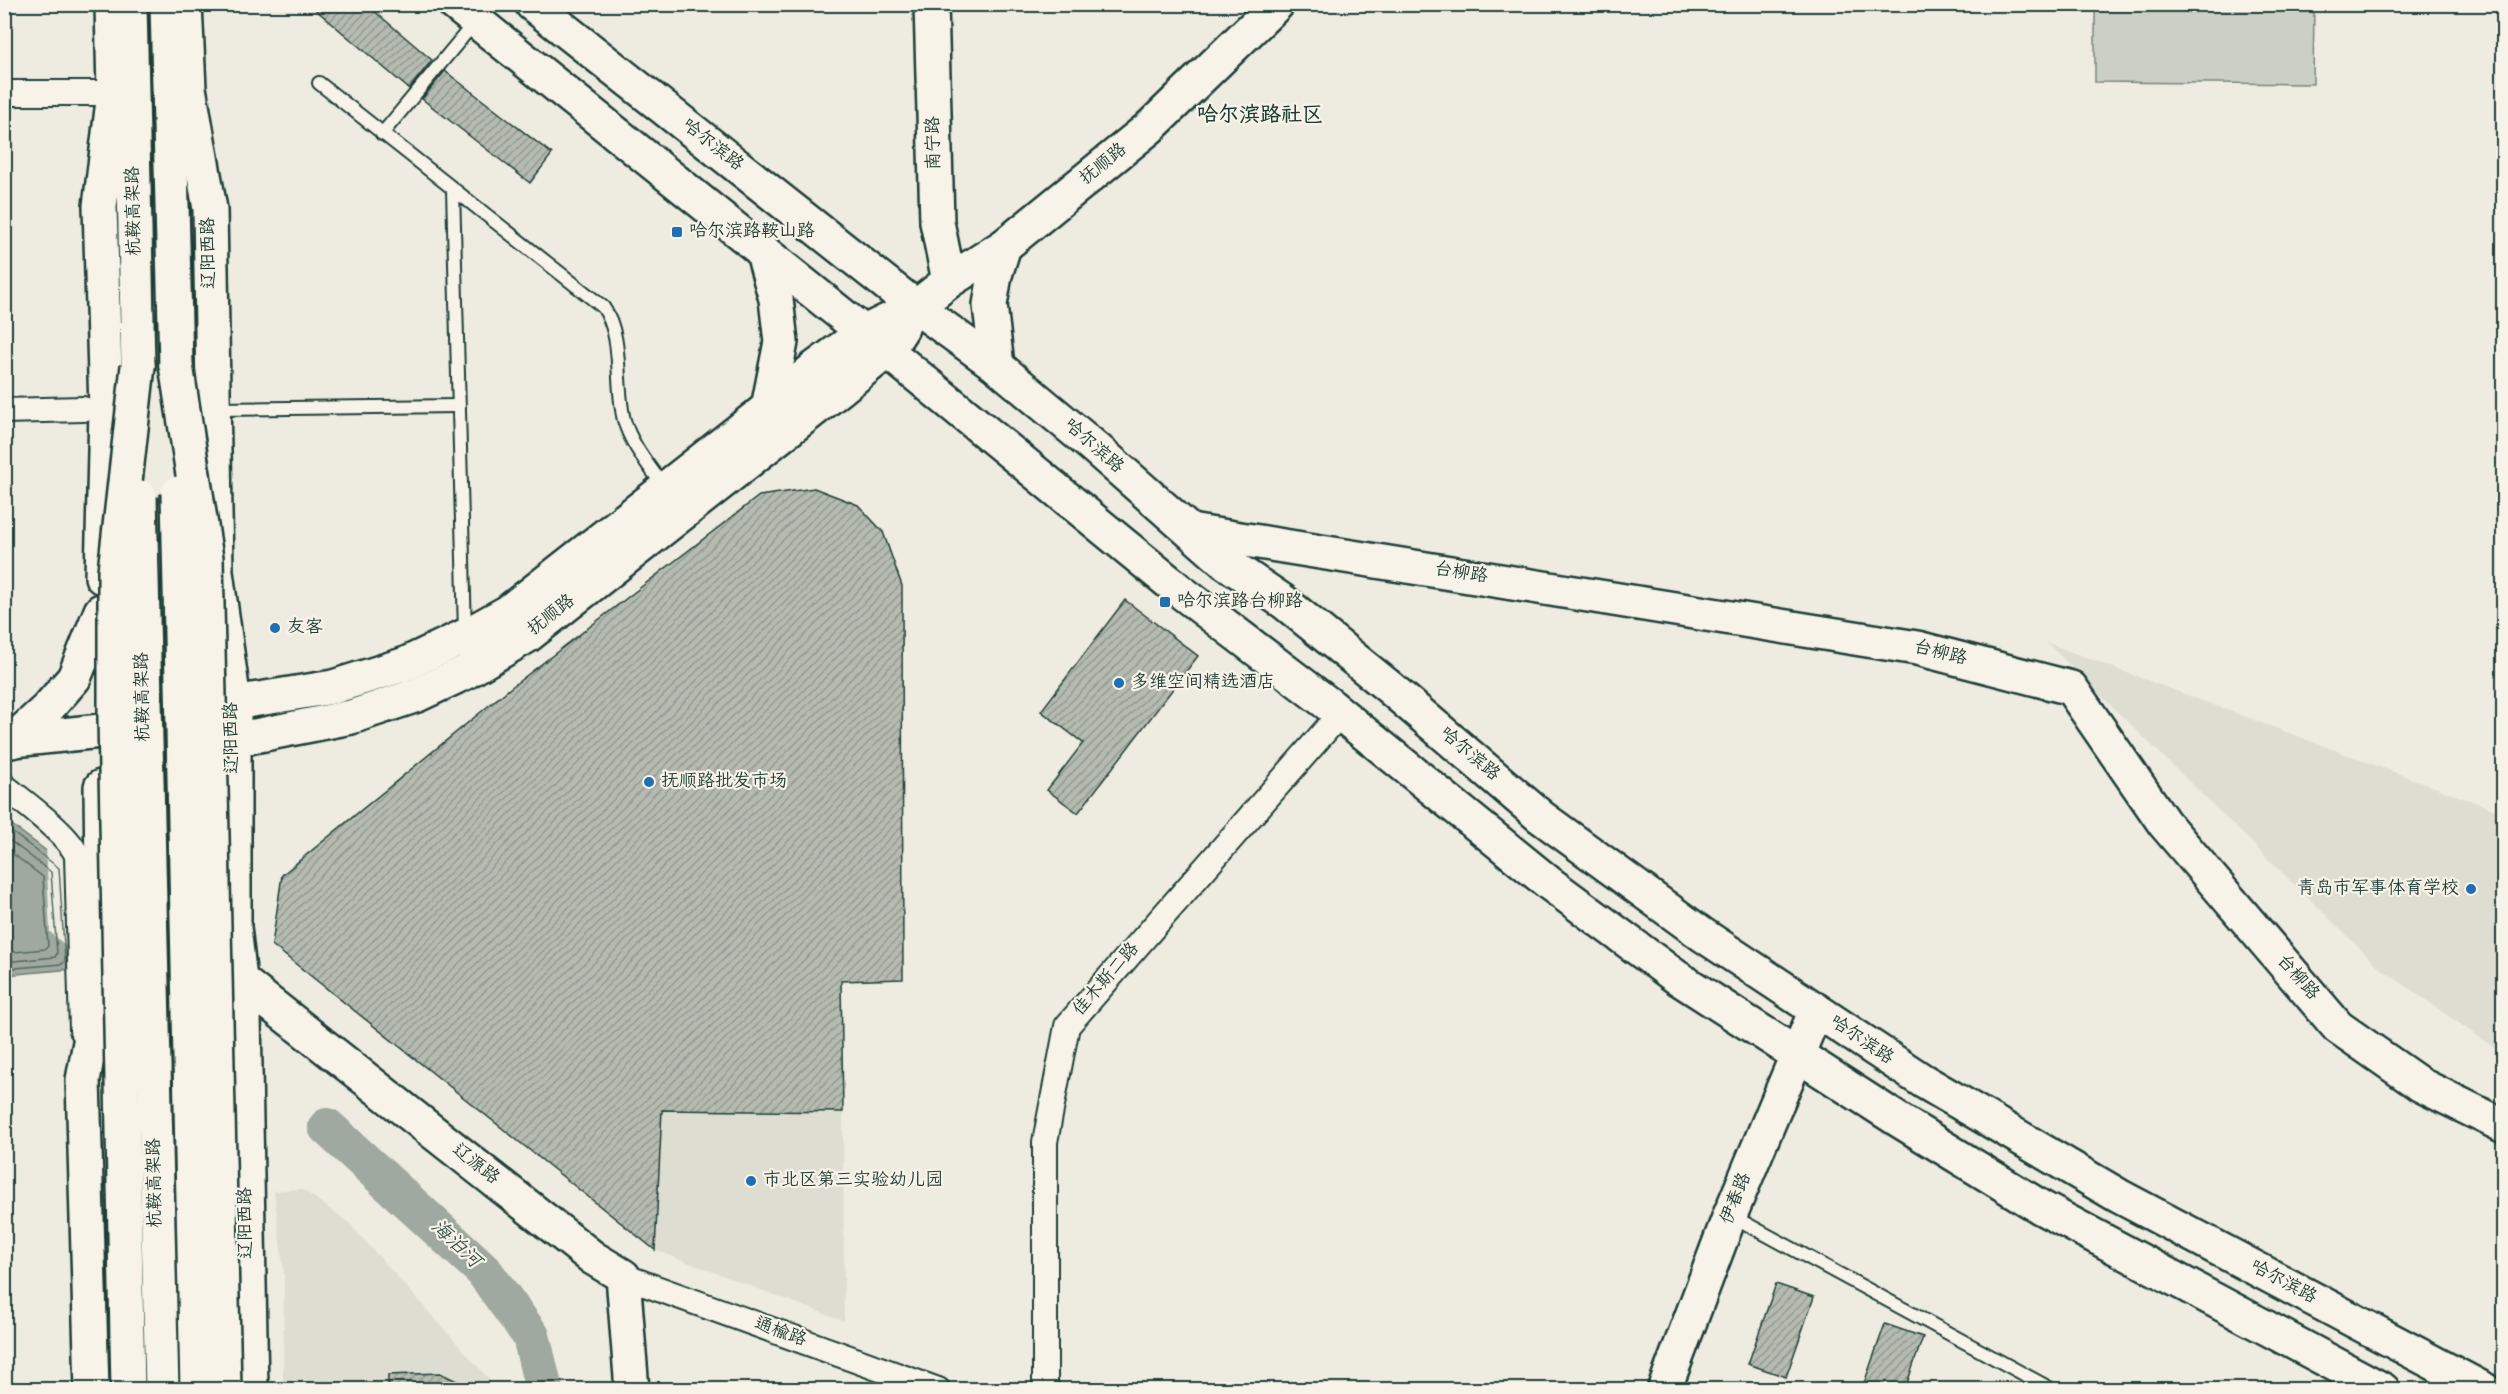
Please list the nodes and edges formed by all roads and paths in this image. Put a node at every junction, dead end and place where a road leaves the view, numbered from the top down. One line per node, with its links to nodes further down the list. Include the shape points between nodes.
1 (112, 4): 11 (main road)
2 (130, 4): 20 (main road, 杭鞍高架路)
3 (167, 4): 19 (main road, 杭鞍高架路)
4 (184, 4): 25 (main road, 辽阳西路, via 189,88 210,209)
5 (532, 4): 17 (main road, 哈尔滨路)
6 (932, 4): 16 (main road, 南宁路, via 937,222)
7 (1277, 4): 14 (main road, 抚顺路, via 1149,128)
8 (465, 13): 12 (lane); 15 (main road)
9 (319, 83): 12 (lane)
10 (4, 93): 11 (street)
11 (114, 93): 29 (main road, via 100,206 106,409)
12 (382, 134): 13 (lane)
13 (453, 190): 22 (lane); 27 (lane, via 609,316 614,326 625,423)
14 (1004, 246): 16 (main road, 抚顺路); 21 (main road, via 990,305)
15 (763, 253): 18 (main road); 23 (main road, via 776,299 781,342)
16 (949, 281): 17 (main road, 抚顺路)
17 (916, 307): 18 (main road, 抚顺路); 21 (main road, 哈尔滨路)
18 (875, 341): 23 (main road, 抚顺路, via 816,367); 30 (main road, 抚顺路, via 527,636); 32 (main road, via 1180,591)
19 (176, 365): 47 (main road, 杭鞍高架路, bridge); 48 (main road, bridge, via 206,558)
20 (138, 366): 45 (main road, bridge, via 115,571); 46 (main road, 杭鞍高架路, bridge)
21 (997, 366): 28 (main road, 哈尔滨路)
22 (459, 406): 25 (lane); 30 (lane)
23 (768, 408): 27 (main road, 抚顺路)
24 (83, 409): 26 (street)
25 (213, 409): 31 (main road, 辽阳西路, via 216,572)
26 (4, 411)
27 (665, 488): 30 (main road, 抚顺路, via 508,612)
28 (1190, 531): 39 (main road, 哈尔滨路, via 1389,687 1541,817 1703,935); 41 (main road, 台柳路, via 1917,648 2071,688 2164,823 2338,1027 2421,1085)
29 (101, 610): 33 (main road); 35 (main road, via 74,678 48,709)
30 (466, 654): 31 (main road, 抚顺路, via 406,664 333,687); 34 (main road, 抚顺路, via 417,695 351,717)
31 (234, 703): 33 (main road, 抚顺路); 34 (main road, 辽阳西路)
32 (1340, 714): 40 (main road, via 1549,883 1675,976); 52 (street, 佳木斯二路, via 1067,1026 1045,1142)
33 (101, 731): 34 (main road, 抚顺路); 35 (main road, 抚顺路); 37 (main road)
34 (234, 740): 38 (main road, 辽阳西路, via 234,927)
35 (8, 741)
36 (4, 786): 37 (street, via 75,848)
37 (89, 852): 44 (main road, via 92,965 83,1080)
38 (240, 980): 43 (main road, 辽源路, via 592,1258); 49 (main road, 辽阳西路, via 244,1015)
39 (1816, 1010): 40 (main road, 伊春路); 56 (main road, 哈尔滨路, via 1923,1081 2119,1196)
40 (1798, 1055): 42 (main road, 伊春路); 55 (main road, via 2042,1208)
41 (2504, 1126)
42 (1730, 1215): 53 (main road, 伊春路); 54 (lane)
43 (623, 1276): 50 (main road); 51 (street, 通榆路)
44 (92, 1389)
45 (128, 1389)
46 (162, 1389)
47 (197, 1389)
48 (224, 1389)
49 (251, 1389)
50 (632, 1389)
51 (938, 1389)
52 (1045, 1389)
53 (1664, 1389)
54 (2053, 1389)
55 (2383, 1389)
56 (2485, 1389)

